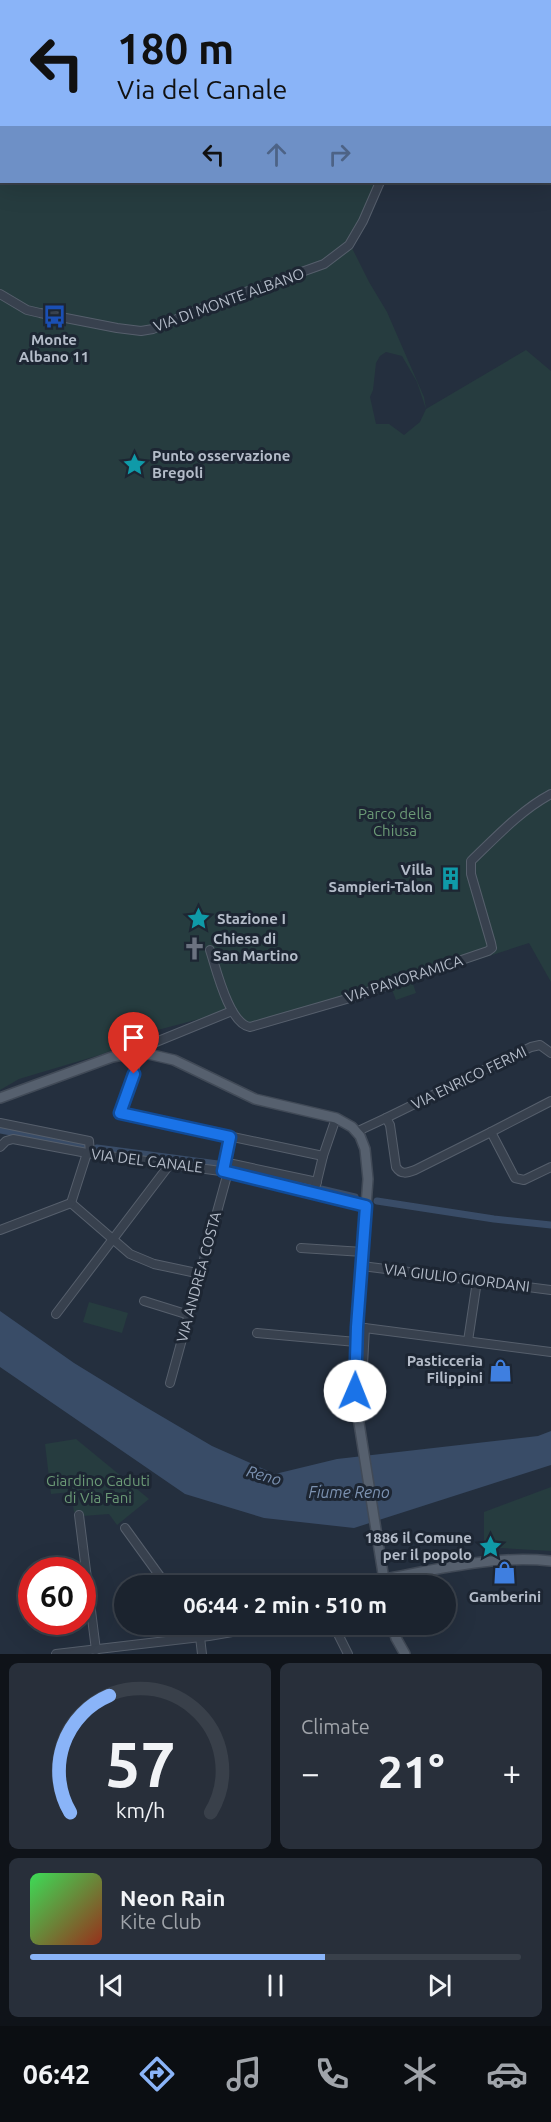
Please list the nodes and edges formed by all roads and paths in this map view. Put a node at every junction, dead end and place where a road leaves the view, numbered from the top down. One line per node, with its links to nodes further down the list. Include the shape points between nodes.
1 (380, 183): 2 (street, VIA DI MONTE ALBANO, via 349,245 324,264 153,329 117,328 40,313)
2 (0, 294)
3 (551, 794): 5 (street, VIA PANORAMICA, via 520,815 471,861 490,950 253,1027 241,1024)
4 (210, 950): 5 (street)
5 (232, 1011): 6 (street)
6 (140, 1052): 8 (main road, via 112,1057); 10 (main road, via 174,1060 255,1099); 15 (street, via 120,1113)
7 (551, 1053): 11 (street, VIA ENRICO FERMI, via 540,1045 531,1047)
8 (0, 1098)
9 (551, 1101): 14 (street)
10 (336, 1118): 13 (main road); 18 (street)
11 (386, 1118): 13 (street, VIA ENRICO FERMI); 14 (street, via 398,1169 404,1173)
12 (0, 1123): 17 (street, via 89,1141)
13 (356, 1132): 26 (main road, via 367,1158)
14 (491, 1132): 21 (street, via 515,1178 524,1180)
15 (230, 1137): 18 (street); 22 (street, VIA ANDREA COSTA)
16 (0, 1147): 17 (street, VIA DEL CANALE, via 13,1139)
17 (88, 1153): 19 (street, VIA DEL CANALE); 25 (street)
18 (323, 1156): 23 (street)
19 (170, 1164): 22 (street, VIA DEL CANALE); 28 (street)
20 (233, 1164): 23 (street)
21 (551, 1167)
22 (225, 1172): 24 (street, VIA DEL CANALE); 32 (street, VIA ANDREA COSTA)
23 (317, 1182): 24 (street)
24 (315, 1192): 26 (street, VIA DEL CANALE)
25 (72, 1203): 27 (street); 28 (street)
26 (366, 1206): 30 (main road)
27 (0, 1230)
28 (113, 1240): 32 (street, via 130,1254 154,1264); 36 (street)
29 (301, 1248): 30 (street)
30 (363, 1252): 31 (main road)
31 (362, 1266): 33 (street, VIA GIULIO GIORDANI); 38 (main road)
32 (201, 1274): 37 (street, VIA ANDREA COSTA)
33 (477, 1281): 34 (street, VIA GIULIO GIORDANI); 40 (street)
34 (551, 1290)
35 (144, 1301): 37 (street)
36 (56, 1314)
37 (189, 1315): 44 (street, VIA ANDREA COSTA)
38 (361, 1328): 40 (street); 41 (main road); 43 (street)
39 (257, 1333): 41 (street)
40 (468, 1341): 42 (street)
41 (356, 1342): 49 (main road, via 356,1403)
42 (551, 1352)
43 (363, 1365)
44 (170, 1383)
45 (79, 1515): 55 (street)
46 (125, 1528): 48 (street)
47 (551, 1561): 50 (main road, via 484,1561)
48 (159, 1575)
49 (383, 1575)
50 (417, 1575)
51 (206, 1635): 54 (street)
52 (338, 1635): 58 (street)
53 (395, 1635): 59 (main road)
54 (200, 1636): 55 (street); 57 (street)
55 (100, 1651): 56 (street)
56 (56, 1654)
57 (202, 1654)
58 (348, 1654)
59 (405, 1654)

